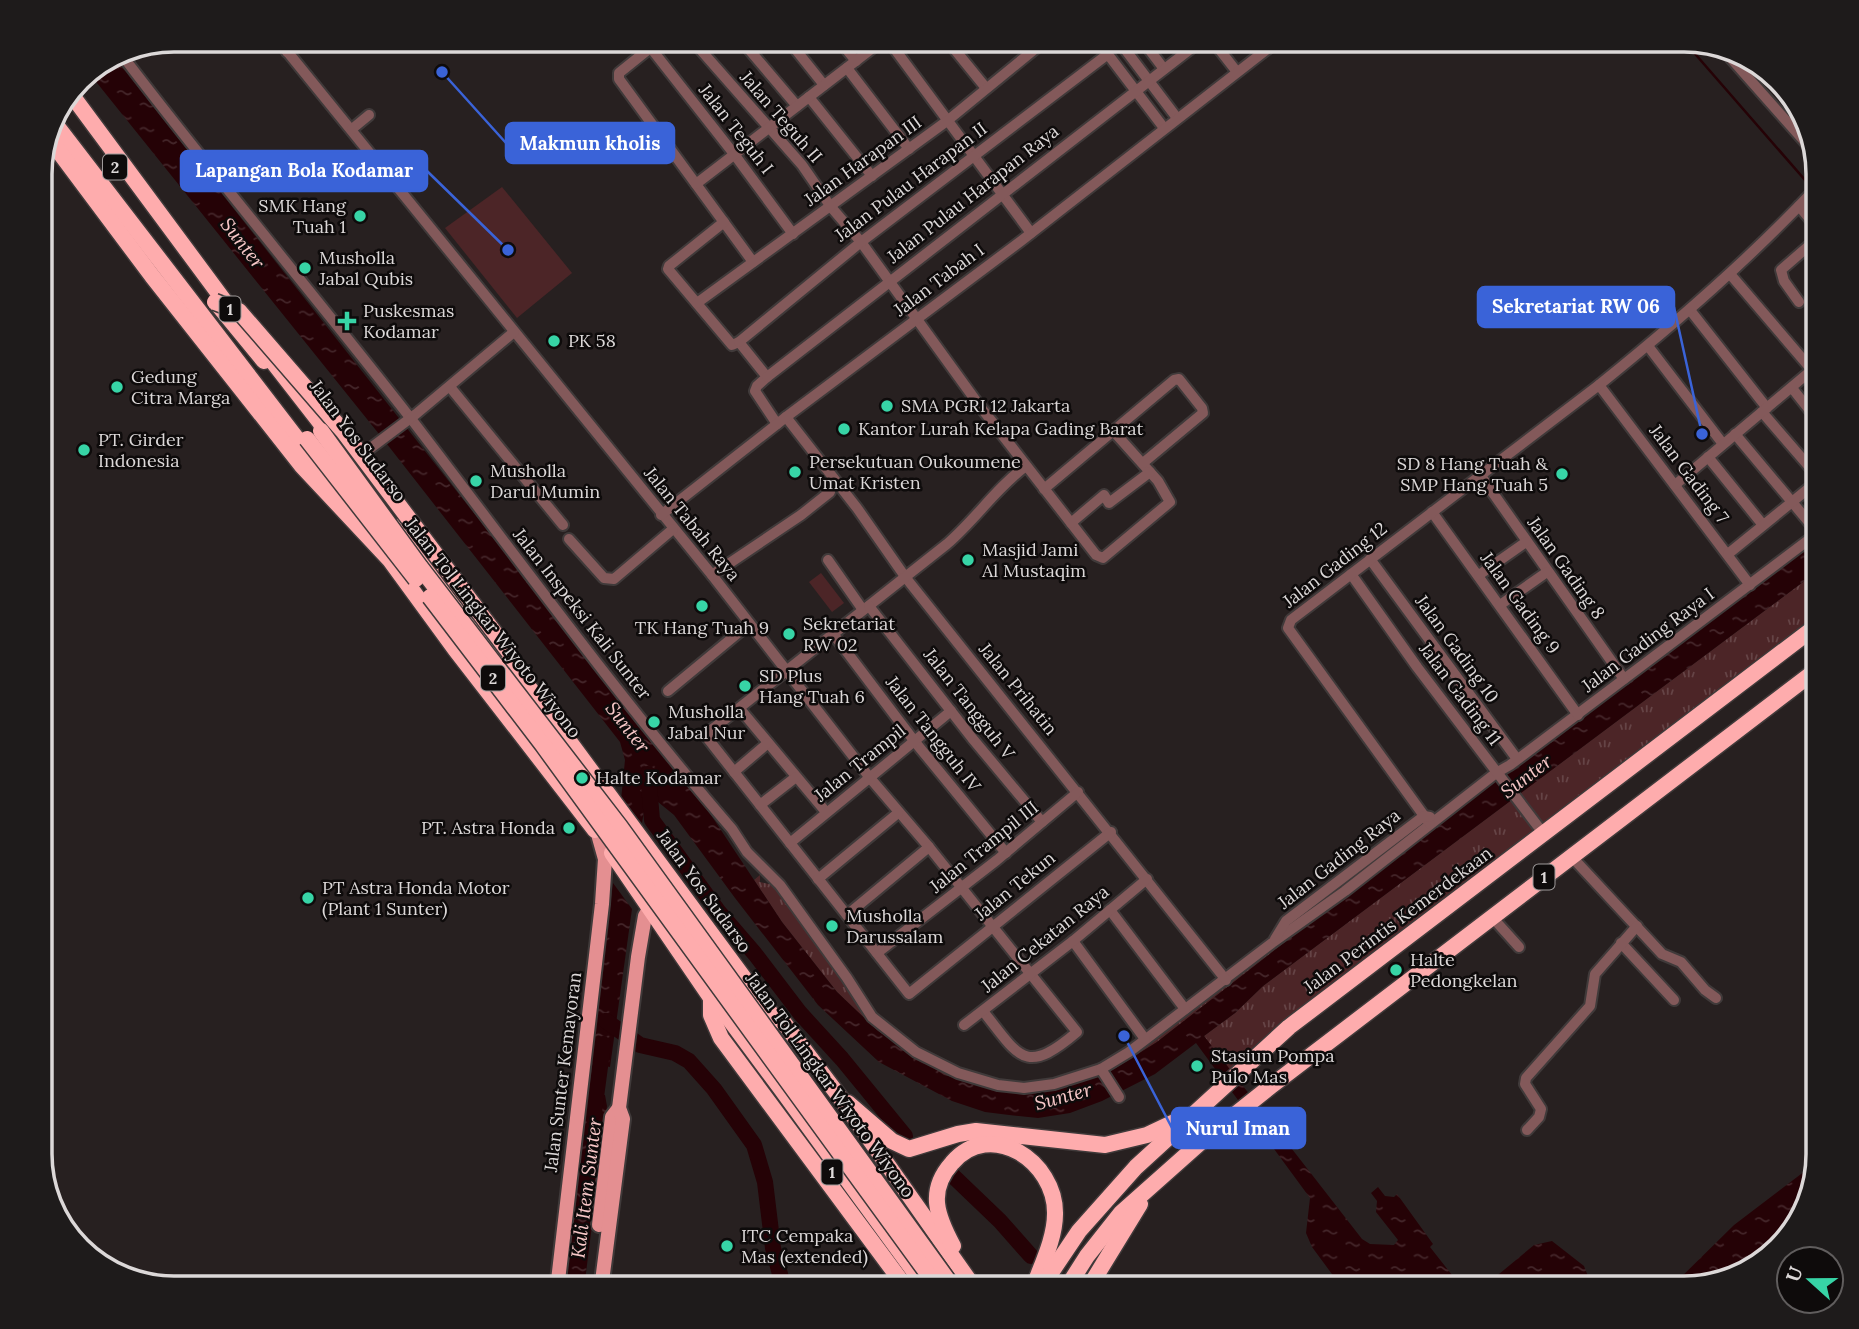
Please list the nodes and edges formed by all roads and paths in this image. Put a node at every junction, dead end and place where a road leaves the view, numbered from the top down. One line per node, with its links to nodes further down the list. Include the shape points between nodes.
1 (287, 52): 37 (street, Jalan Tabah Raya)
2 (645, 52): 46 (street, via 619,73 619,79)
3 (661, 52): 43 (street, Jalan Teguh I)
4 (702, 52): 35 (street, Jalan Teguh II)
5 (751, 52): 29 (street)
6 (798, 52): 24 (street)
7 (846, 52): 19 (street)
8 (869, 52): 19 (street)
9 (895, 52): 33 (street)
10 (957, 52): 25 (street)
11 (1031, 52): 25 (street, Jalan Harapan III)
12 (1127, 52): 23 (street)
13 (1152, 52): 21 (street)
14 (1186, 52): 21 (street, Jalan Pulau Harapan Raya)
15 (1221, 52): 22 (street)
16 (1263, 52): 22 (street, Jalan Tabah I)
17 (1108, 54): 26 (street); 44 (street, Jalan Pulau Harapan II)
18 (128, 62): 76 (street, Jalan Inspeksi Kali Sunter)
19 (852, 64): 24 (street); 42 (street)
20 (1736, 64): 39 (street)
21 (1164, 69): 23 (street, Jalan Pulau Harapan Raya)
22 (1237, 72): 32 (street, Jalan Tabah I)
23 (1149, 80): 26 (street, Jalan Pulau Harapan Raya); 32 (street)
24 (824, 85): 27 (street)
25 (986, 88): 33 (street, Jalan Harapan III)
26 (1136, 90): 36 (street); 47 (street, Jalan Pulau Harapan Raya)
27 (809, 97): 29 (street); 45 (street)
28 (77, 102): 84 (highway, Jalan Yos Sudarso / 1, via 217,293)
29 (797, 106): 35 (street)
30 (71, 111): 60 (highway, Jalan Tol Lingkar Wiyoto Wiyono / 2)
31 (369, 116): 37 (street)
32 (1177, 118): 36 (street, Jalan Tabah I)
33 (947, 121): 42 (street, Jalan Harapan III); 44 (street)
34 (63, 126): 188 (highway, Jalan Tol Lingkar Wiyoto Wiyono / 2, bridge, via 544,745)
35 (768, 128): 43 (street); 50 (street, Jalan Teguh II, via 802,165)
36 (1164, 128): 53 (street, Jalan Tabah I)
37 (352, 129): 65 (street, Jalan Tabah Raya)
38 (61, 131): 82 (highway, 1)
39 (1799, 135)
40 (59, 138): 89 (highway, via 316,471)
41 (56, 148): 89 (highway, 1, via 175,306)
42 (909, 149): 45 (street, Jalan Harapan III)
43 (734, 154): 46 (street); 54 (street, Jalan Teguh I)
44 (973, 157): 47 (street); 55 (street, Jalan Pulau Harapan II)
45 (872, 176): 50 (street, Jalan Harapan III)
46 (696, 184): 52 (street)
47 (1001, 195): 53 (street); 59 (street, Jalan Pulau Harapan Raya)
48 (1806, 200): 49 (street, Jalan Gading 12)
49 (1803, 203): 51 (street); 58 (street, Jalan Gading 12)
50 (831, 207): 54 (street, Jalan Harapan III); 55 (street, Jalan Teguh II)
51 (1806, 208)
52 (724, 222): 57 (street); 62 (street, via 669,266)
53 (1031, 233): 64 (street, Jalan Tabah I)
54 (793, 234): 57 (street, Jalan Harapan III)
55 (861, 242): 59 (street, Jalan Teguh II); 66 (street, Jalan Pulau Harapan II)
56 (1806, 248): 61 (street, via 1781,270)
57 (753, 262): 62 (street, Jalan Harapan III)
58 (1730, 274): 63 (street, Jalan Gading 12); 68 (street)
59 (889, 282): 64 (street, Jalan Teguh II); 70 (street, Jalan Pulau Harapan Raya)
60 (215, 302): 126 (highway, bridge, via 239,311 343,430 533,681); 189 (highway, Jalan Tol Lingkar Wiyoto Wiyono / 2, bridge, via 321,431 571,760)
61 (1799, 302)
62 (697, 303): 66 (street, via 732,345)
63 (1690, 310): 67 (street, Jalan Gading 12); 75 (street)
64 (916, 319): 77 (street, Jalan Tabah I); 86 (street, Jalan Teguh II)
65 (514, 332): 72 (street); 96 (street, Jalan Tabah Raya)
66 (739, 342): 70 (street)
67 (1648, 345): 71 (street, Jalan Gading 12); 81 (street)
68 (1806, 354)
69 (1806, 376): 73 (street)
70 (767, 377): 77 (street, Jalan Prihatin, via 755,391)
71 (1600, 385): 88 (street, Jalan Gading 12); 90 (street, Jalan Gading 7)
72 (450, 387): 76 (street); 100 (street)
73 (1792, 388): 74 (street); 75 (street)
74 (1806, 406)
75 (1765, 410): 79 (street); 85 (street)
76 (408, 420): 84 (street); 174 (street, Jalan Inspeksi Kali Sunter, via 747,852 780,885 872,1017 916,1052 958,1073 998,1085 1024,1088)
77 (781, 420): 96 (street, Jalan Tabah I); 115 (street, Jalan Prihatin, via 857,508)
78 (1115, 433): 87 (street); 87 (street, via 1174,380 1184,382 1202,415); 91 (street)
79 (1735, 434): 81 (street); 94 (street)
80 (327, 436): 82 (highway, via 327,454)
81 (1723, 444): 83 (street)
82 (310, 456): 103 (highway, 1)
83 (1707, 457): 90 (street); 101 (street)
84 (352, 462): 126 (highway, Jalan Yos Sudarso / 1)
85 (1806, 462)
86 (1026, 466): 91 (street, Jalan Teguh II); 115 (street, via 962,531)
87 (1146, 468): 99 (street, via 1109,503 1104,495); 99 (street, Jalan Teguh II, via 1169,498 1168,505 1106,557 1100,558)
88 (1481, 476): 95 (street, Jalan Gading 12); 105 (street, Jalan Gading 8)
89 (320, 485): 107 (highway, 1)
90 (1675, 485): 108 (street, Jalan Gading 7)
91 (1044, 489): 99 (street, Jalan Teguh II)
92 (1806, 490): 94 (street)
93 (830, 492): 113 (street)
94 (1791, 503): 98 (street); 101 (street)
95 (1433, 512): 109 (street, Jalan Gading 12); 114 (street, Jalan Gading 9)
96 (661, 514): 102 (street, Jalan Tabah Raya)
97 (390, 520): 103 (highway, via 376,519)
98 (1806, 520)
99 (1071, 523)
100 (563, 525)
101 (1762, 525): 108 (street)
102 (673, 529): 104 (street, via 614,579 604,578); 113 (street, Jalan Tabah Raya)
103 (372, 534): 107 (highway, 1)
104 (569, 539)
105 (1526, 542): 111 (street, Jalan Gading 8); 114 (street)
106 (1806, 542): 116 (street, Jalan Gading Raya I)
107 (382, 550): 149 (highway, 1)
108 (1728, 554): 116 (street, Jalan Gading 7)
109 (1370, 559): 112 (street, Jalan Gading 12); 132 (street, Jalan Gading 10)
110 (828, 560): 118 (street, Jalan Tangguh V)
111 (1547, 572): 117 (street); 124 (street, Jalan Gading 8)
112 (1351, 574): 134 (street, Jalan Gading 11); 141 (street, Jalan Gading 12, via 1291,620 1288,628)
113 (712, 575): 119 (street, Jalan Tabah Raya)
114 (1479, 575): 117 (street, Jalan Gading 9)
115 (906, 578): 118 (street); 137 (street, Jalan Prihatin)
116 (1750, 585): 124 (street, Jalan Gading Raya I)
117 (1500, 605): 129 (street, Jalan Gading 9)
118 (866, 608): 121 (street); 128 (street, Jalan Tangguh V)
119 (750, 624): 122 (street, Jalan Tabah Raya); 125 (street)
120 (1806, 634): 144 (highway, Jalan Perintis Kemerdekaan / 1)
121 (834, 635): 122 (street); 130 (street, Jalan Tangguh IV)
122 (787, 670): 127 (street); 136 (street, Jalan Tabah Raya)
123 (1806, 678): 148 (highway, 1)
124 (1624, 679): 129 (street, Jalan Gading Raya I)
125 (668, 691)
126 (535, 695): 170 (highway, Jalan Yos Sudarso / 1)
127 (740, 709): 131 (street); 133 (street, via 705,736)
128 (951, 710): 130 (street, Jalan Trampil); 142 (street, Jalan Tangguh V)
129 (1578, 715): 132 (street, Jalan Gading Raya I)
130 (915, 742): 136 (street, Jalan Trampil); 147 (street, Jalan Tangguh IV)
131 (768, 743): 133 (street); 135 (street)
132 (1517, 759): 134 (street, Jalan Gading Raya I)
133 (734, 772): 138 (street)
134 (1497, 774): 141 (street, Jalan Gading Raya); 144 (street, Jalan Gading 11)
135 (796, 777): 138 (street); 139 (street)
136 (870, 778): 139 (street, Jalan Trampil); 140 (street, Jalan Tabah Raya)
137 (1078, 792): 142 (street, Jalan Trampil III); 143 (street, Jalan Prihatin)
138 (760, 805): 145 (street)
139 (825, 812): 145 (street, Jalan Trampil)
140 (898, 813): 146 (street, Jalan Tabah Raya); 150 (street)
141 (1430, 820): 164 (street, Jalan Gading Raya, via 1286,920 1272,943)
142 (1042, 822): 147 (street, Jalan Trampil III)
143 (1111, 832): 151 (street, Jalan Prihatin); 157 (street, Jalan Tekun)
144 (1543, 832): 177 (highway, Jalan Perintis Kemerdekaan / 1, via 1305,1014)
145 (790, 843): 150 (street)
146 (929, 847): 152 (street, Jalan Tabah Raya); 155 (street)
147 (1006, 853): 152 (street, Jalan Trampil III)
148 (1571, 856): 156 (highway, 1); 158 (street)
149 (612, 858): 153 (highway, 1); 182 (main road, Jalan Sunter Kemayoran, via 602,905)
150 (818, 879): 155 (street)
151 (1147, 879): 154 (street, Jalan Cekatan Raya); 164 (street, Jalan Prihatin)
152 (961, 887): 157 (street, Jalan Tabah Raya); 162 (street, Jalan Trampil III)
153 (650, 908): 166 (highway, 1); 179 (main road, via 645,916)
154 (1110, 910): 159 (street, Jalan Cekatan Raya); 168 (street)
155 (847, 915): 162 (street)
156 (1492, 916): 161 (street); 181 (highway, 1, via 1238,1111)
157 (992, 926): 162 (street, Jalan Tekun, via 909,994); 163 (street, Jalan Tabah Raya)
158 (1637, 926): 160 (street); 165 (street, via 1662,954 1681,962)
159 (1073, 941): 163 (street, Jalan Cekatan Raya); 172 (street)
160 (1621, 943): 167 (street); 180 (street, via 1595,974 1590,1006 1526,1078 1525,1084 1541,1109)
161 (1519, 947)
162 (877, 953)
163 (1030, 975): 169 (street, Jalan Cekatan Raya); 169 (street, Jalan Tabah Raya, via 1077,1032 1048,1055 1032,1057 1010,1047)
164 (1226, 980): 168 (street, Jalan Gading Raya)
165 (1716, 998)
166 (711, 999): 175 (highway, 1); 185 (highway, via 711,1015 721,1038); 186 (highway, 1)
167 (1674, 1000)
168 (1185, 1009): 172 (street, Jalan Gading Raya)
169 (983, 1011): 171 (street, Jalan Cekatan Raya)
170 (769, 1012): 173 (highway, Jalan Yos Sudarso / 1, via 774,1027); 178 (highway, Jalan Yos Sudarso / 1, via 783,1023)
171 (964, 1025)
172 (1145, 1039): 174 (street, Jalan Inspeksi Kali Sunter)
173 (808, 1070): 175 (highway, via 799,1086); 190 (highway, Jalan Yos Sudarso / 1)
174 (1102, 1071): 176 (street)
175 (782, 1090): 187 (highway, 1)
176 (1118, 1096)
177 (1208, 1100): 178 (highway, via 1148,1135 1105,1145 987,1131 964,1132 916,1148 900,1146 852,1105); 193 (highway, Jalan Perintis Kemerdekaan / 1, via 1136,1167)
178 (846, 1107): 191 (highway, Jalan Yos Sudarso / 1)
179 (619, 1108): 183 (main road, via 612,1117); 184 (main road, via 623,1119)
180 (1527, 1130)
181 (1154, 1185): 194 (highway, 1, via 1121,1213); 195 (highway)
182 (559, 1276)
183 (594, 1276)
184 (603, 1276)
185 (898, 1276)
186 (906, 1276)
187 (918, 1276)
188 (930, 1276)
189 (945, 1276)
190 (955, 1276)
191 (966, 1276)
192 (968, 1276): 193 (highway, via 947,1236 936,1201 941,1176 961,1152 993,1144 1021,1152 1033,1161 1051,1188 1055,1215)
193 (1046, 1276)
194 (1074, 1276)
195 (1097, 1276)

